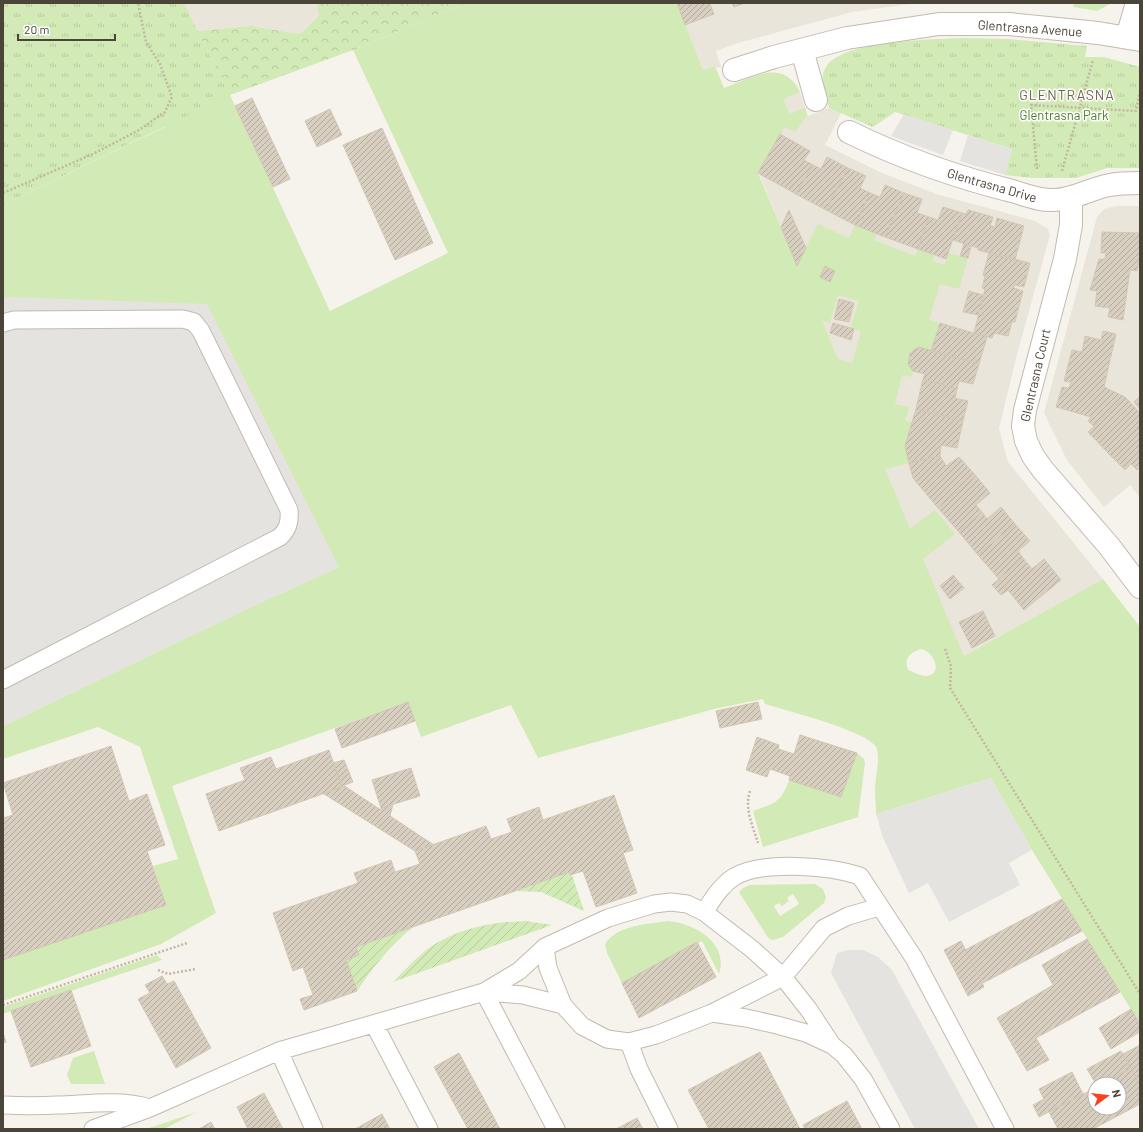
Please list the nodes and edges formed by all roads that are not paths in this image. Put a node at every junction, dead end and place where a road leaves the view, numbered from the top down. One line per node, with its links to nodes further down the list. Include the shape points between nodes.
1 (1136, 3): 2 (street)
2 (1133, 39): 3 (street, Glentrasna Avenue, via 1008,24 939,24 847,38)
3 (802, 50): 4 (street, Glentrasna Avenue); 5 (street)
4 (734, 70)
5 (816, 100)
6 (849, 132): 8 (street, Glentrasna Drive, via 885,150 981,183 1040,198 1054,200)
7 (1140, 183): 8 (street, Glentrasna Drive, via 1110,184)
8 (1071, 197): 10 (street, Glentrasna Court, via 1071,225 1065,259 1023,426 1026,441 1043,470 1109,546)
9 (3, 323): 11 (lane, via 14,320 183,319 194,322 208,344 289,510 290,521 280,537)
10 (1140, 587)
11 (3, 680)
12 (879, 906): 13 (lane, via 860,876 840,870 765,867 735,877 718,891); 15 (lane, via 848,916 824,928); 31 (lane, via 914,958)
13 (704, 912): 14 (lane, via 687,904 654,904 608,918); 15 (lane)
14 (545, 947): 16 (lane, via 519,970); 17 (lane, via 548,968)
15 (783, 977): 18 (lane); 21 (lane)
16 (484, 992): 17 (lane, via 523,995); 19 (lane); 28 (lane)
17 (563, 1005): 20 (lane, via 582,1026 607,1039)
18 (712, 1013): 20 (lane, via 656,1035); 21 (lane, via 777,1025)
19 (374, 1024): 22 (lane); 27 (lane)
20 (629, 1042): 29 (lane)
21 (832, 1045): 30 (lane, via 844,1055 863,1079)
22 (279, 1051): 24 (lane); 26 (lane)
23 (3, 1105): 24 (lane, via 44,1106 120,1102)
24 (150, 1108): 25 (lane)
25 (93, 1129)
26 (314, 1129)
27 (429, 1129)
28 (556, 1129)
29 (669, 1129)
30 (891, 1129)
31 (1005, 1129)

